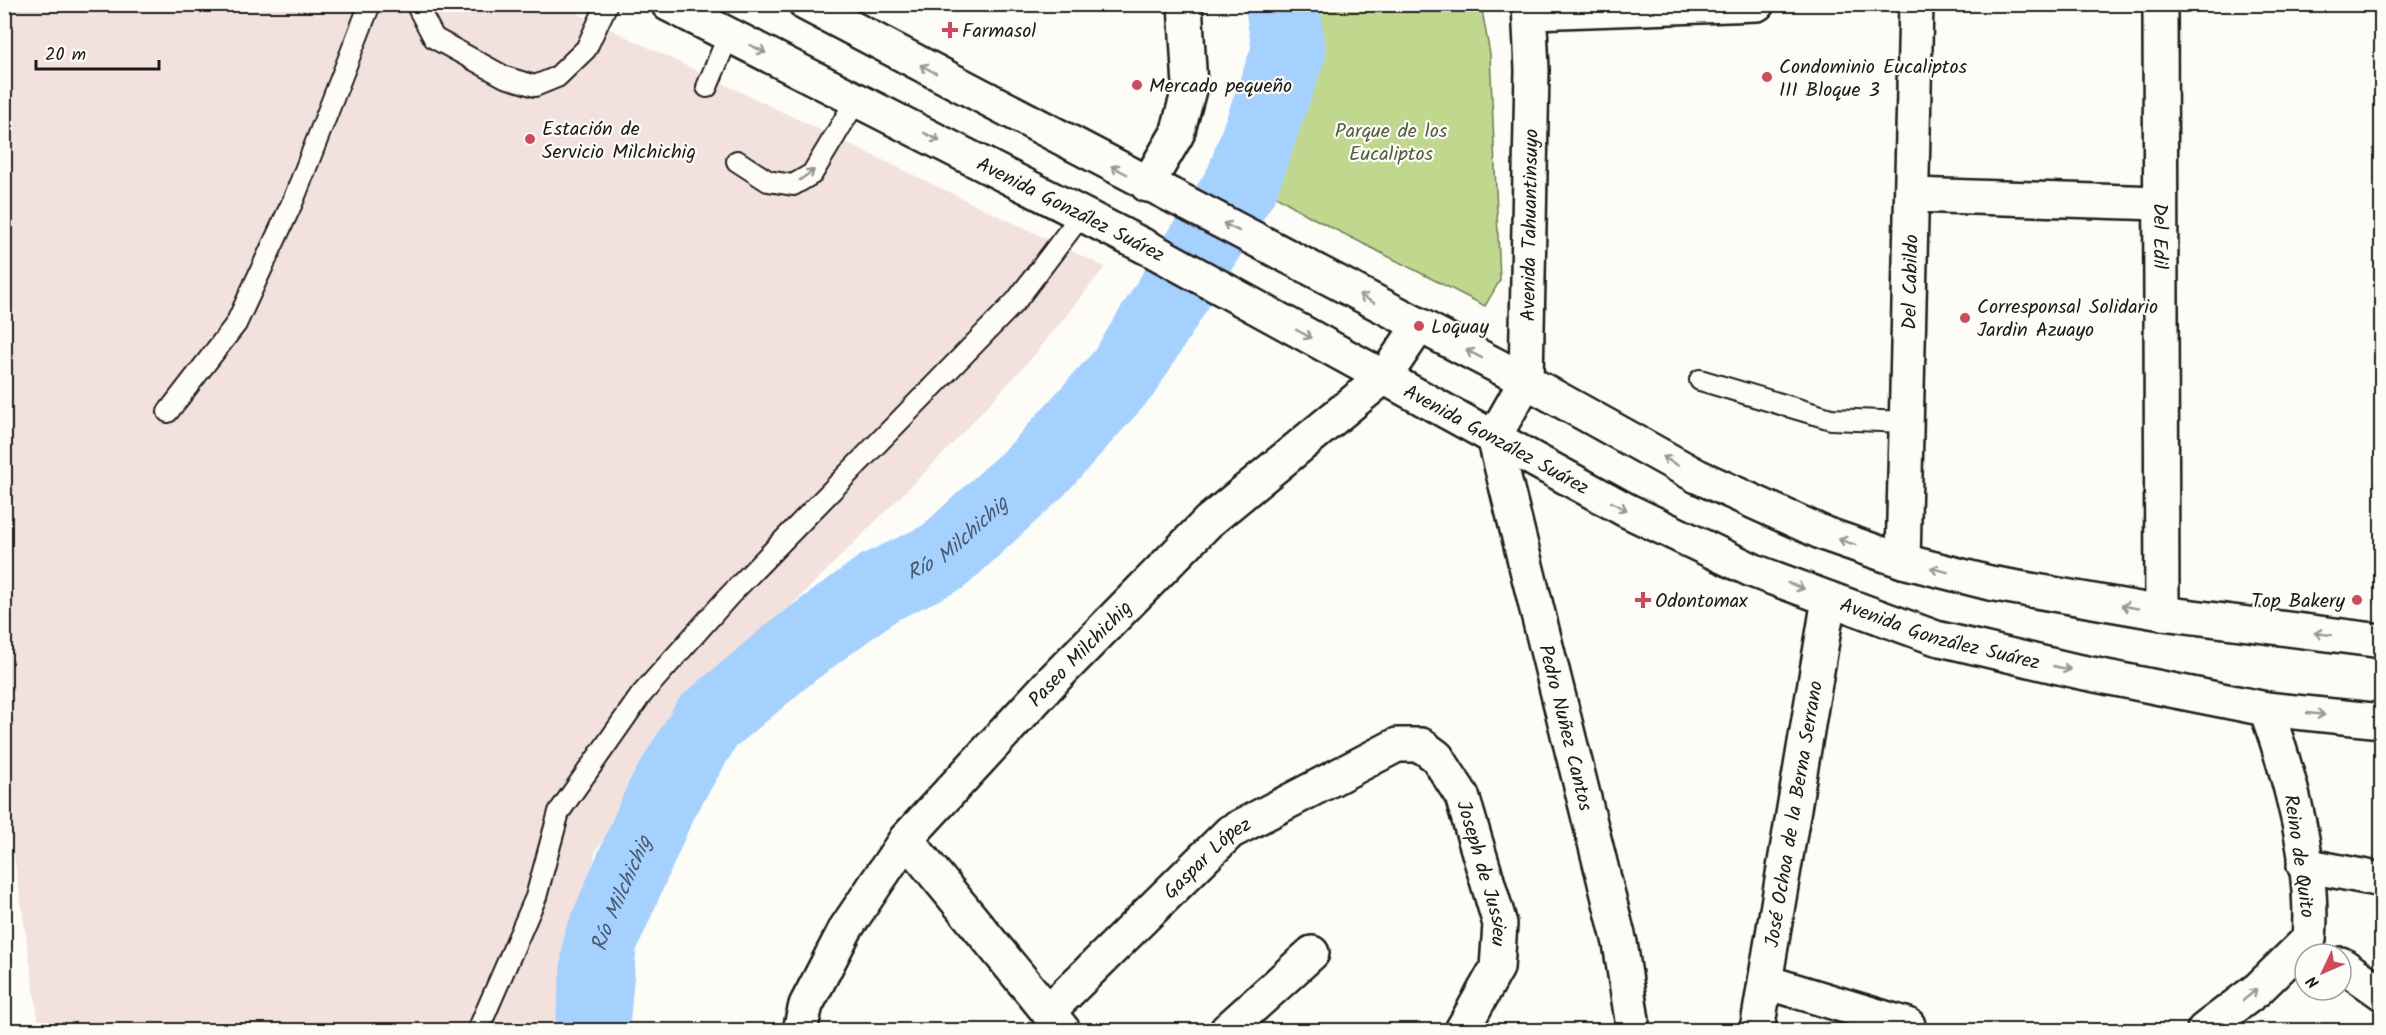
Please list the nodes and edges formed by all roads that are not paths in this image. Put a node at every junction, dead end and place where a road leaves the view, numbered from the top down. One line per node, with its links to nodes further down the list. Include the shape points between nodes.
1 (370, 4): 23 (lane, via 293,201 236,324)
2 (416, 4): 3 (lane, via 434,38 505,77 535,86 557,77 585,49)
3 (607, 4)
4 (668, 4): 11 (street, Avenida González Suárez)
5 (806, 4): 15 (street, one-way to 5)
6 (1185, 4): 15 (street, via 1190,86)
7 (1757, 4): 10 (street)
8 (1916, 4): 16 (street, Del Cabildo)
9 (2160, 4): 17 (street, Del Edil)
10 (1530, 8): 22 (street, Avenida Tahuantinsuyo)
11 (729, 34): 12 (lane); 13 (street, Avenida González Suárez, one-way to 13)
12 (707, 87)
13 (857, 99): 14 (lane, one-way to 13, via 768,181 793,185 812,174); 18 (street, Avenida González Suárez, one-way to 18)
14 (736, 161)
15 (1159, 190): 19 (street, one-way to 15)
16 (1912, 195): 17 (street); 24 (street, Del Cabildo)
17 (2160, 203): 28 (street, Del Edil)
18 (1082, 214): 20 (street, Avenida González Suárez, one-way to 20); 45 (lane, via 1016,301 753,570 640,695 559,812 536,897)
19 (1419, 326): 20 (street, Paseo Milchichig); 22 (street, one-way to 19)
20 (1385, 376): 25 (street, Avenida González Suárez); 33 (street, Paseo Milchichig, via 1208,522 1054,679)
21 (1700, 380): 24 (lane, via 1831,419)
22 (1526, 381): 25 (street, Avenida Tahuantinsuyo); 26 (street, one-way to 22, via 1825,534 1697,476)
23 (168, 412)
24 (1906, 422): 26 (street, Del Cabildo)
25 (1494, 437): 27 (street, Avenida González Suárez, one-way to 27, via 1626,510 1754,571); 42 (street, Pedro Nuñez Cantos, via 1620,943)
26 (1903, 561): 28 (street, one-way to 26, via 1990,583)
27 (1829, 598): 30 (street, Avenida González Suárez, one-way to 30, via 1936,638); 40 (street, José Ochoa de la Berna Serrano)
28 (2162, 613): 29 (street, one-way to 28)
29 (2382, 641)
30 (2266, 709): 31 (street, Avenida González Suárez, one-way to 31); 34 (street, Reino de Quito, via 2285,763)
31 (2382, 722)
32 (1397, 746): 43 (street, Gaspar López, via 1230,832); 48 (street, Joseph de Jussieu, via 1421,745 1437,757 1462,796 1500,924 1497,968)
33 (906, 839): 43 (street); 46 (street, Paseo Milchichig, via 846,928 807,1005)
34 (2304, 865): 35 (street); 36 (street, Reino de Quito)
35 (2382, 880)
36 (2317, 942)
37 (1312, 953): 47 (street)
38 (2293, 964): 50 (street, Reino de Quito, one-way to 38)
39 (2353, 972): 41 (street)
40 (1766, 982): 44 (street); 49 (street, José Ochoa de la Berna Serrano)
41 (2382, 993)
42 (1632, 1020)
43 (1055, 1021)
44 (1908, 1025)
45 (478, 1030)
46 (800, 1030)
47 (1227, 1030)
48 (1462, 1030)
49 (1757, 1030)
50 (2204, 1030)

